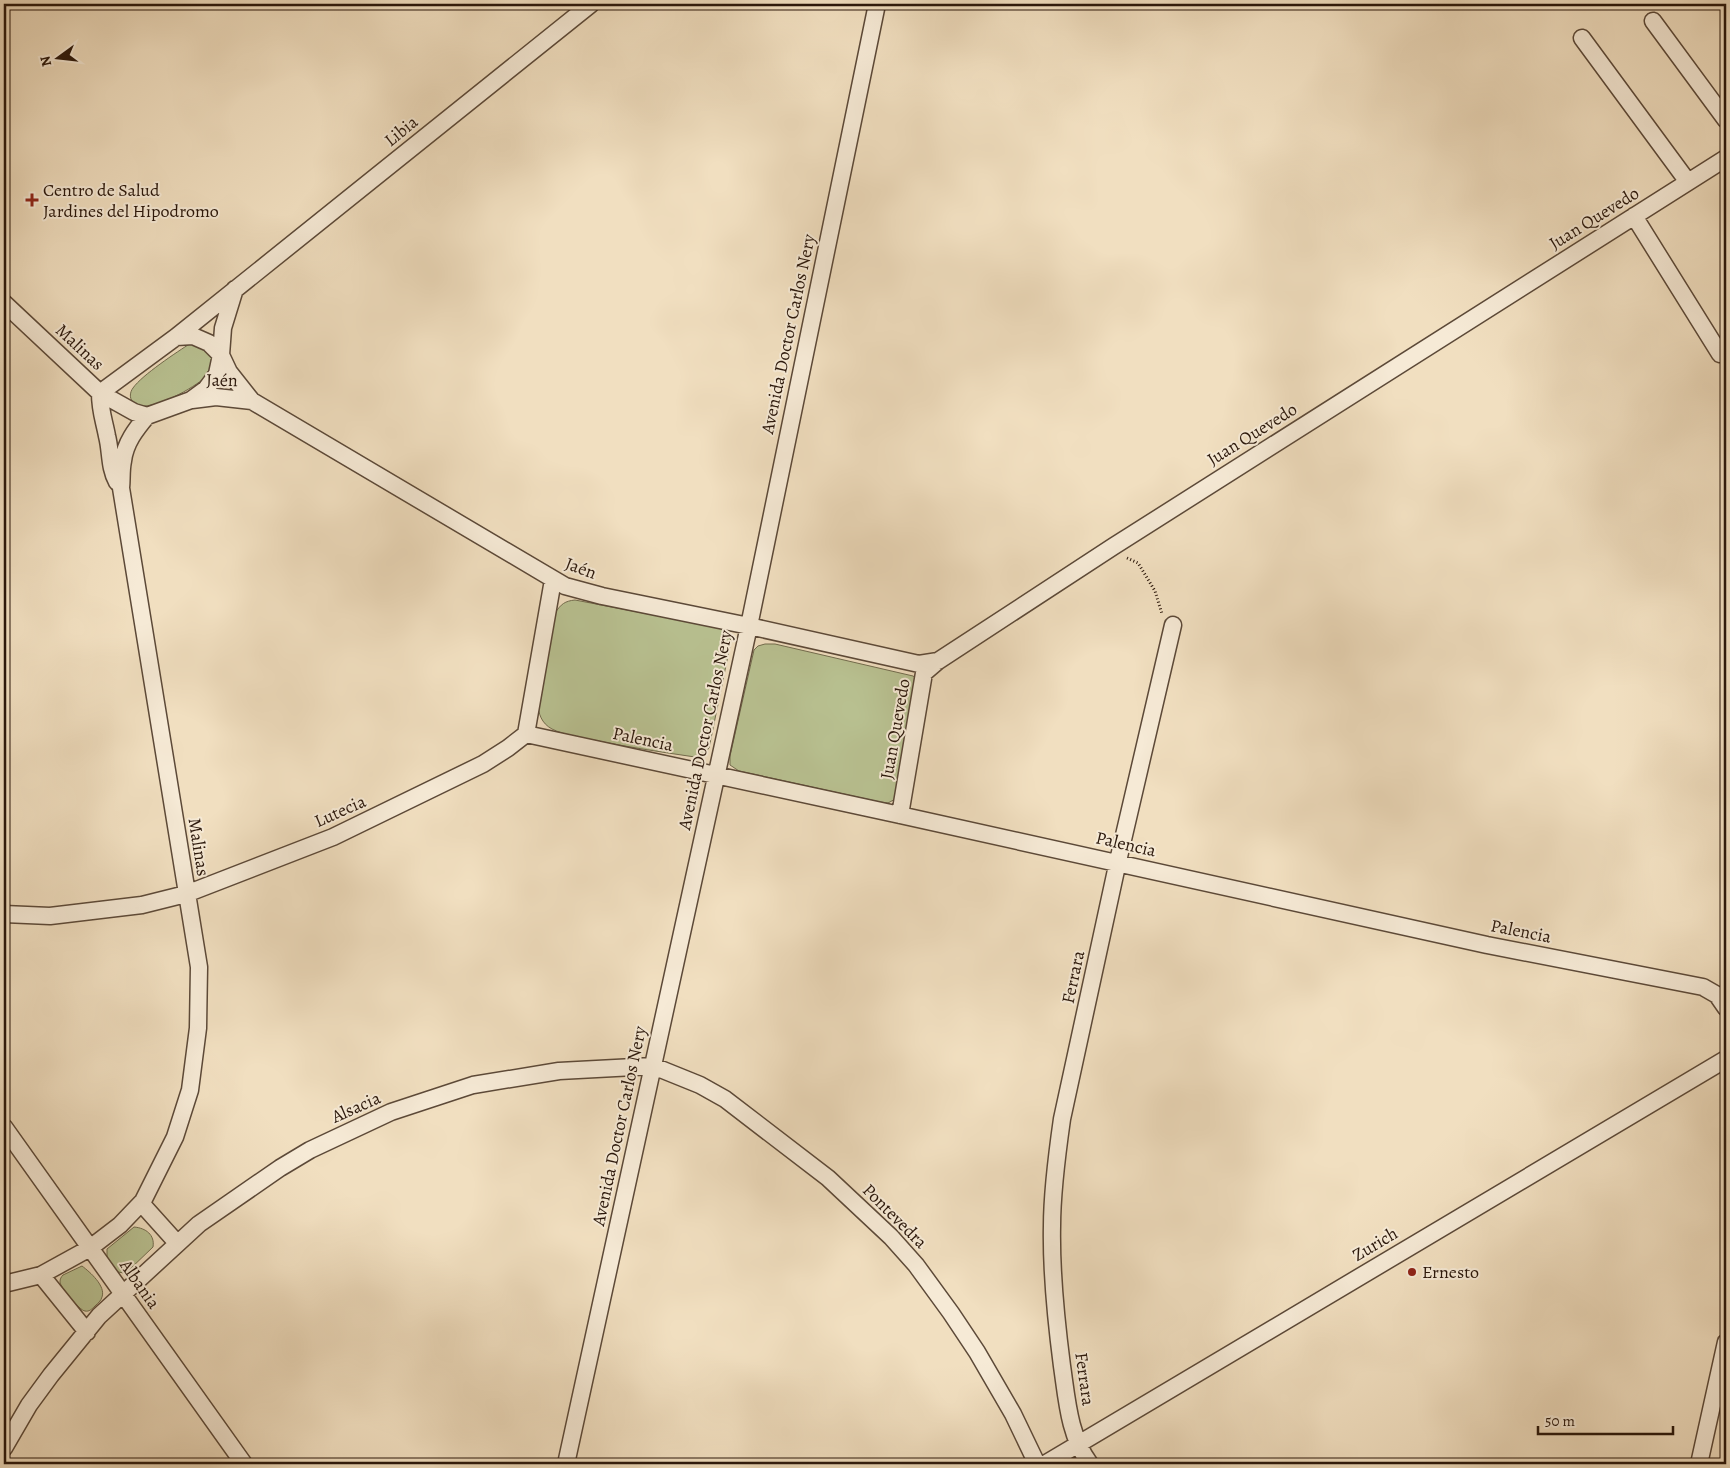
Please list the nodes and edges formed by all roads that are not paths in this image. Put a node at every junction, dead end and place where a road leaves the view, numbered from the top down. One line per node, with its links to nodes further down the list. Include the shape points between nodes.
1 (591, 4): 9 (street, Libia)
2 (877, 4): 21 (street, Avenida Doctor Carlos Nery)
3 (1653, 21): 5 (street)
4 (1582, 38): 7 (street)
5 (1726, 120)
6 (1726, 158): 7 (street, Juan Quevedo)
7 (1688, 182): 8 (street, Juan Quevedo)
8 (1634, 216): 12 (street); 22 (street, Juan Quevedo)
9 (235, 289): 11 (street, Libia); 13 (street, via 223,328)
10 (4, 303): 14 (street, Malinas)
11 (176, 337): 13 (street, via 194,336 209,343); 14 (street, Libia)
12 (1720, 354)
13 (221, 355): 15 (street, via 211,382); 16 (street, Jaén, via 229,372)
14 (100, 393): 17 (street); 18 (street, Malinas, via 100,410 113,475)
15 (191, 400): 16 (street, Jaén, via 216,397); 17 (street)
16 (252, 402): 19 (street, Jaén)
17 (147, 416): 18 (street, Malinas, via 128,443 122,460)
18 (121, 488): 27 (street, Malinas)
19 (553, 580): 21 (street, Jaén, via 584,592); 23 (street)
20 (1173, 624): 26 (street, Ferrara)
21 (749, 626): 22 (street, Jaén, via 919,664); 24 (street, Avenida Doctor Carlos Nery)
22 (938, 661): 25 (street, Juan Quevedo, via 924,673)
23 (526, 734): 24 (street, Palencia); 27 (street, Lutecia, via 483,764 333,837)
24 (716, 775): 25 (street, Palencia); 31 (street, Avenida Doctor Carlos Nery)
25 (900, 815): 26 (street, Palencia)
26 (1118, 863): 29 (street, Palencia, via 1487,946 1703,987 1717,995); 41 (street, Ferrara, via 1062,1120 1052,1224 1055,1314 1069,1414)
27 (186, 894): 28 (street, Lutecia, via 142,905 50,916); 33 (street, Malinas, via 199,967 198,1028 190,1090 174,1137)
28 (4, 914)
29 (1726, 1008)
30 (1726, 1058): 41 (street, Zurich)
31 (653, 1066): 34 (street, Alsacia, via 560,1071 473,1085 391,1112 310,1150 280,1168 199,1224); 44 (street, Avenida Doctor Carlos Nery); 45 (street, Pontevedra, via 725,1099 828,1178 891,1237 916,1265 977,1352)
32 (4, 1127): 35 (street, Albania)
33 (141, 1203): 34 (street); 35 (street, Malinas, via 120,1225)
34 (177, 1244): 38 (street, Alsacia)
35 (90, 1248): 36 (street); 38 (street, Albania)
36 (42, 1276): 37 (street); 39 (street)
37 (4, 1284)
38 (122, 1294): 39 (street, Alsacia); 43 (street, Albania)
39 (87, 1332): 42 (street, Alsacia, via 29,1404)
40 (1726, 1342): 48 (street)
41 (1078, 1444): 46 (street, Zurich); 47 (street)
42 (4, 1448)
43 (244, 1464)
44 (566, 1464)
45 (1038, 1464)
46 (1045, 1464)
47 (1090, 1464)
48 (1699, 1464)

